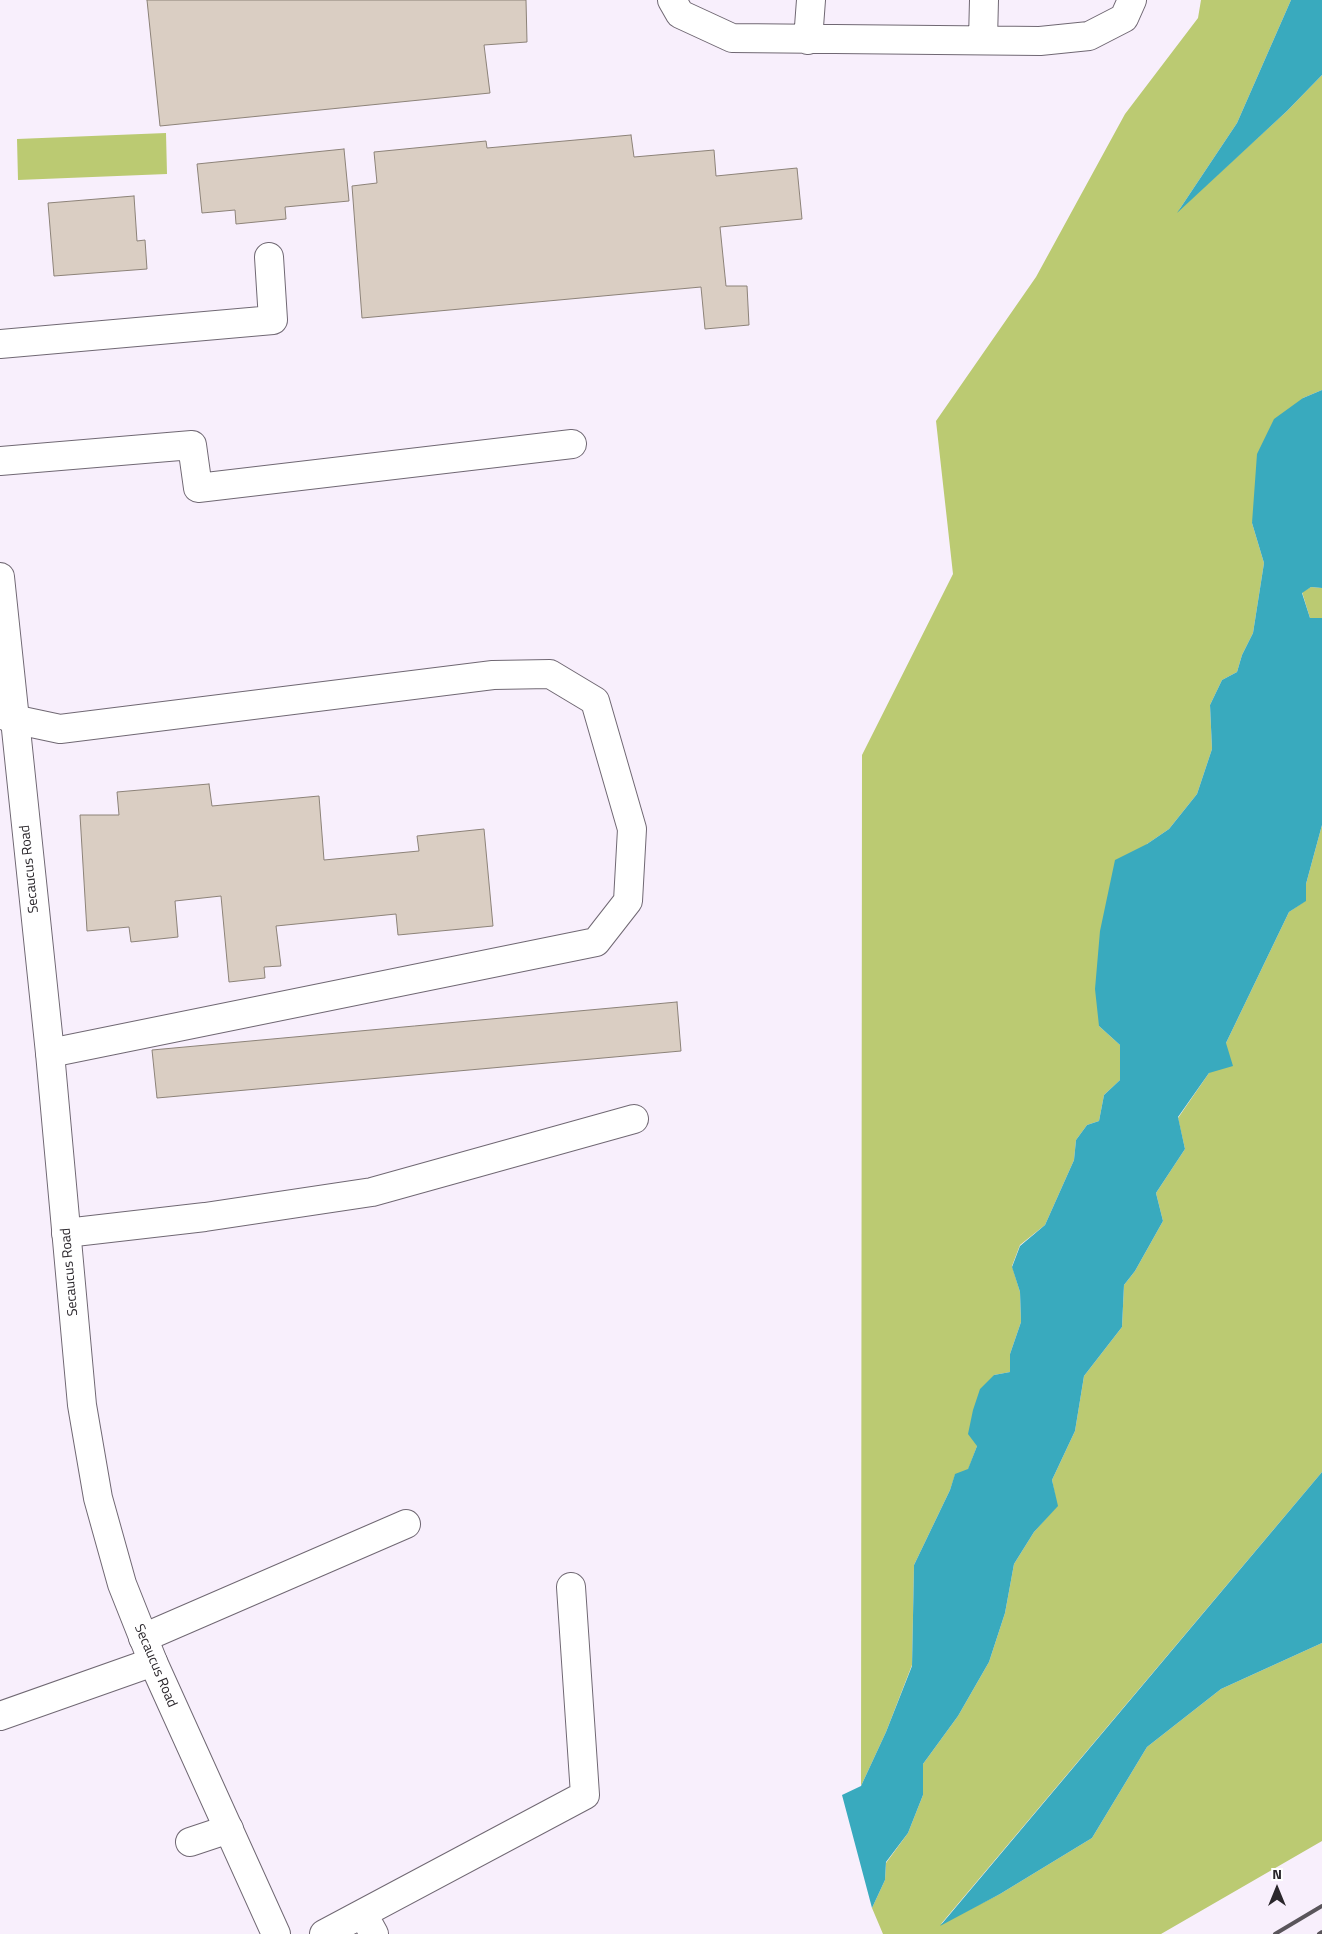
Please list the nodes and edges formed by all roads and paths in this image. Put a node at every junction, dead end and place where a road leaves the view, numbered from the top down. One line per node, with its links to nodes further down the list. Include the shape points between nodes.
1 (672, 0): 5 (main road, via 680,14 732,38)
2 (811, 0): 5 (main road)
3 (984, 0): 6 (main road)
4 (1132, 0): 6 (main road, via 1124,18 1090,36 1040,41)
5 (808, 40): 6 (main road)
6 (983, 40)
7 (269, 257): 8 (main road, via 273,320)
8 (0, 344)
9 (572, 444): 10 (main road, via 198,488 192,445)
10 (0, 461)
11 (0, 577): 12 (main road, Secaucus Road)
12 (7, 716): 13 (main road, Secaucus Road); 13 (main road, via 60,729 492,675 550,674 595,701 632,829 628,901 596,942)
13 (50, 1053): 15 (main road, Secaucus Road)
14 (634, 1119): 15 (main road, via 372,1192 205,1217)
15 (66, 1233): 18 (main road, Secaucus Road, via 82,1405 98,1498 122,1584)
16 (406, 1524): 18 (main road)
17 (571, 1587): 22 (main road, via 585,1795)
18 (148, 1650): 19 (main road); 20 (main road, Secaucus Road)
19 (0, 1716)
20 (228, 1829): 21 (main road); 23 (main road, Secaucus Road)
21 (190, 1842)
22 (369, 1924): 24 (main road)
23 (276, 1934)
24 (324, 1934)

